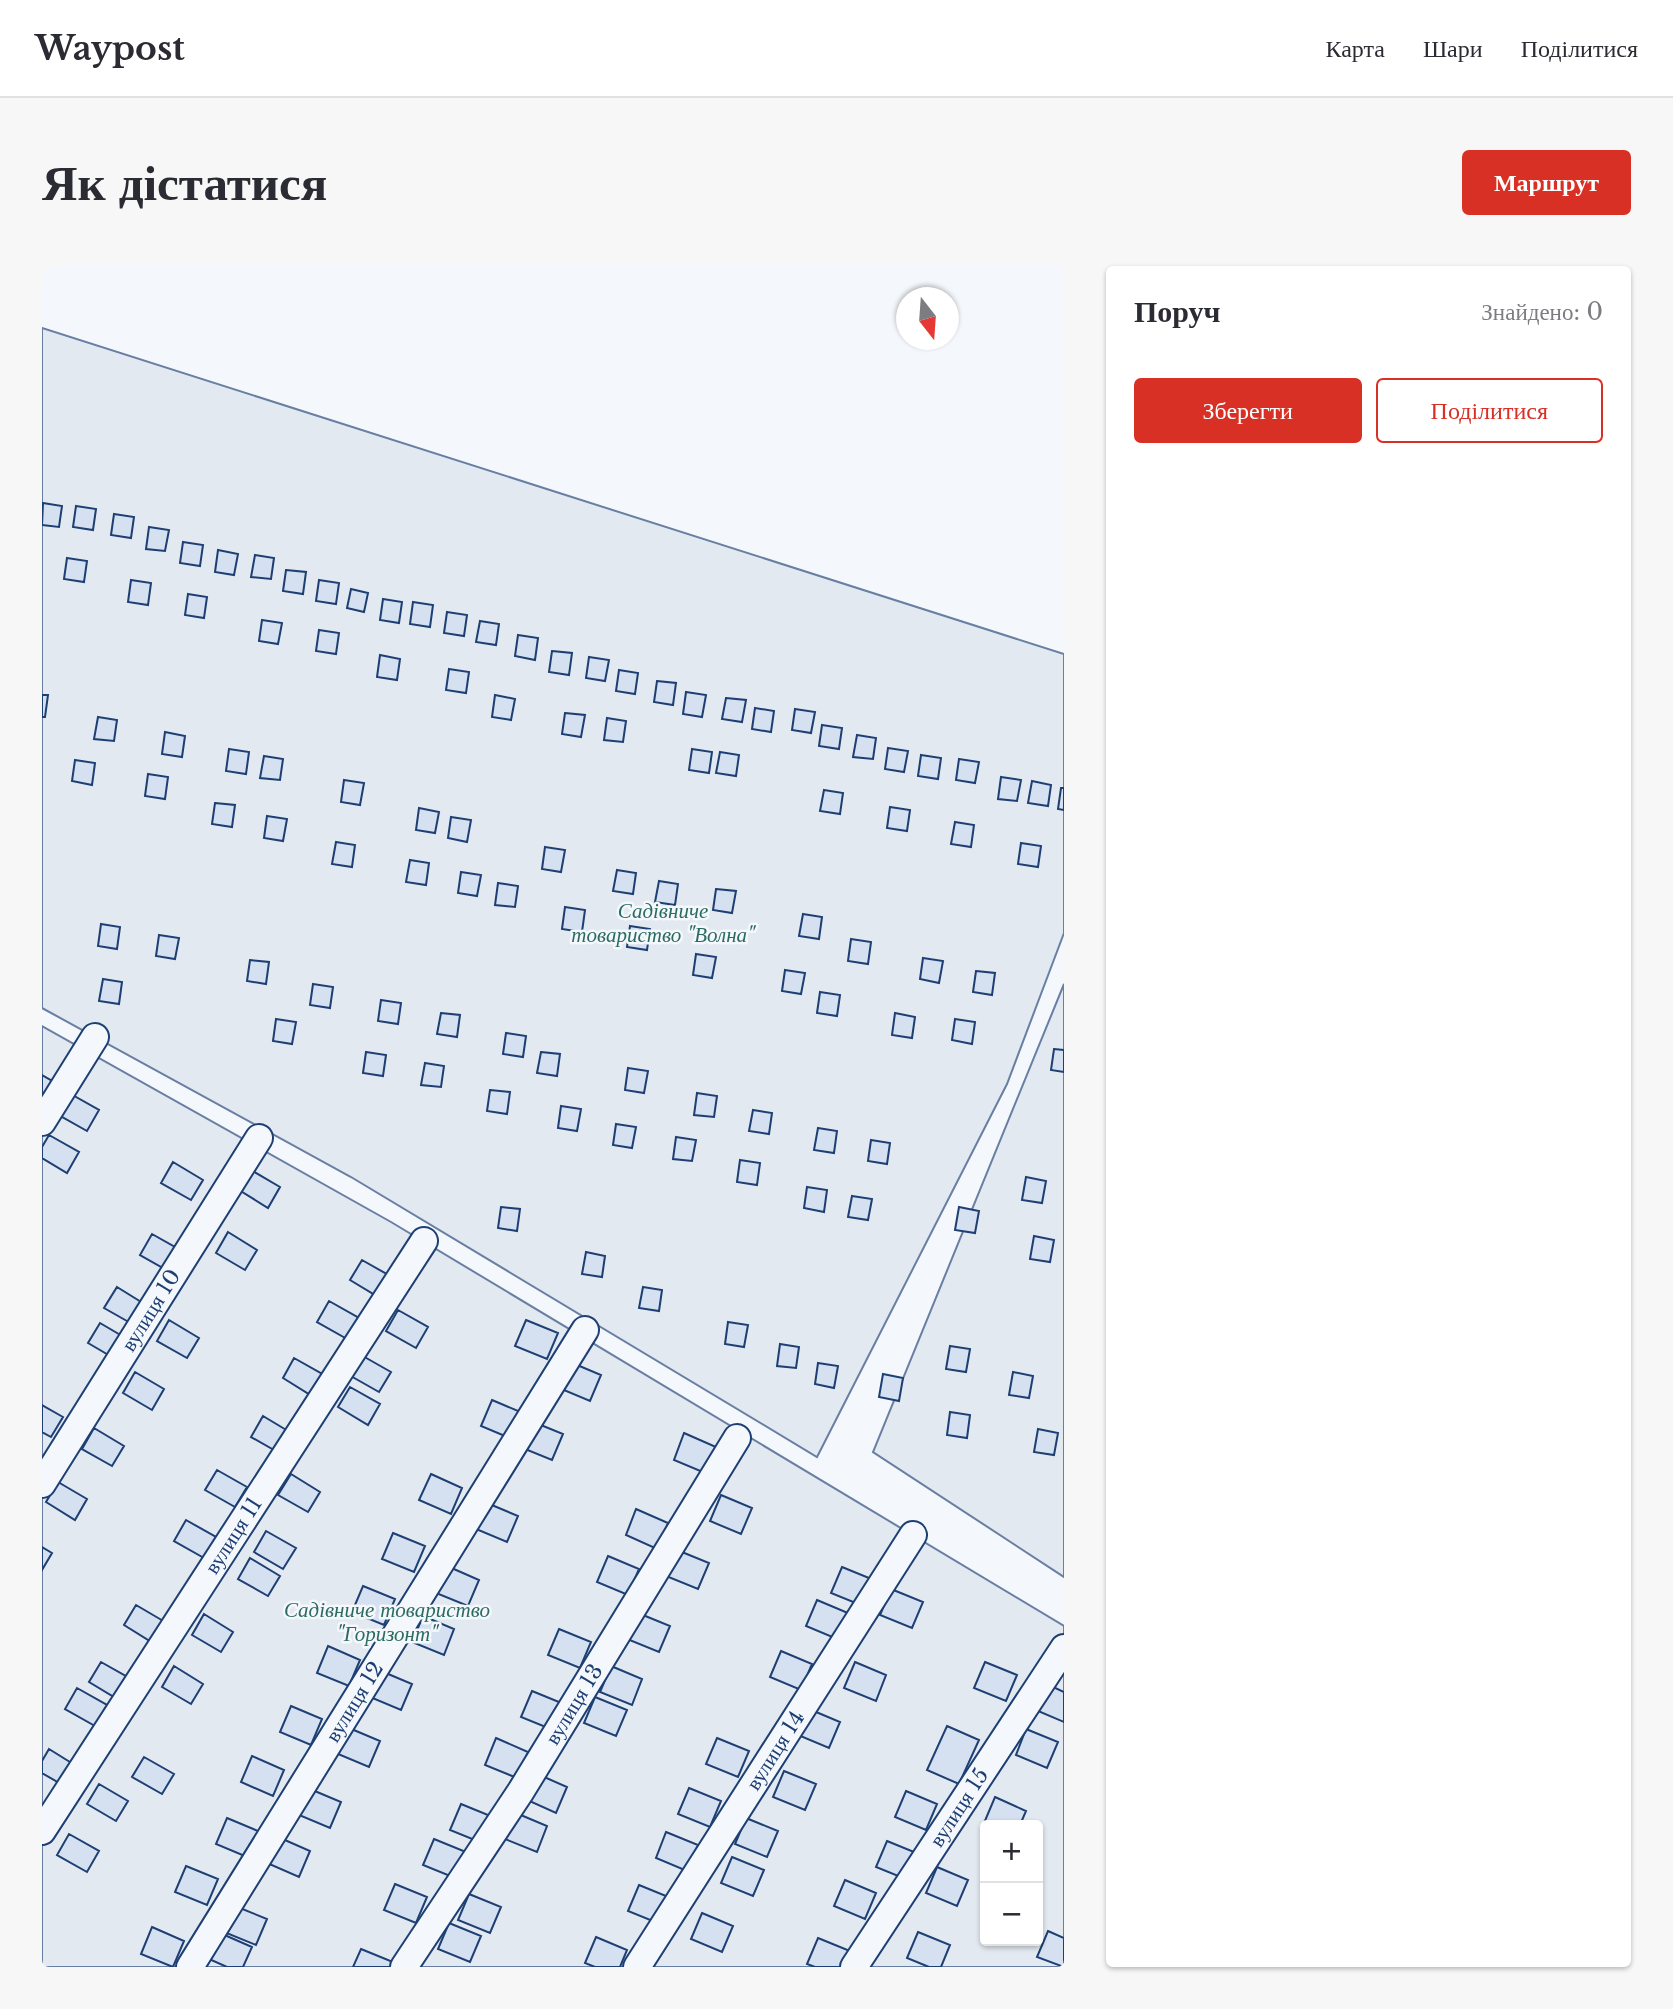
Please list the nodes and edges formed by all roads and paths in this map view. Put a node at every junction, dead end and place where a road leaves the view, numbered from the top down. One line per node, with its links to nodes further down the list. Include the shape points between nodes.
1 (95, 1037): 2 (street)
2 (42, 1122)
3 (259, 1138): 7 (street, вулиця 10)
4 (424, 1241): 10 (street, вулиця 11)
5 (585, 1330): 11 (street, вулиця 12)
6 (737, 1438): 12 (street, вулиця 13, via 522,1791)
7 (42, 1484)
8 (913, 1535): 13 (street, вулиця 14)
9 (1064, 1648): 14 (street, вулиця 15)
10 (42, 1830)
11 (190, 1967)
12 (404, 1967)
13 (637, 1967)
14 (854, 1967)

